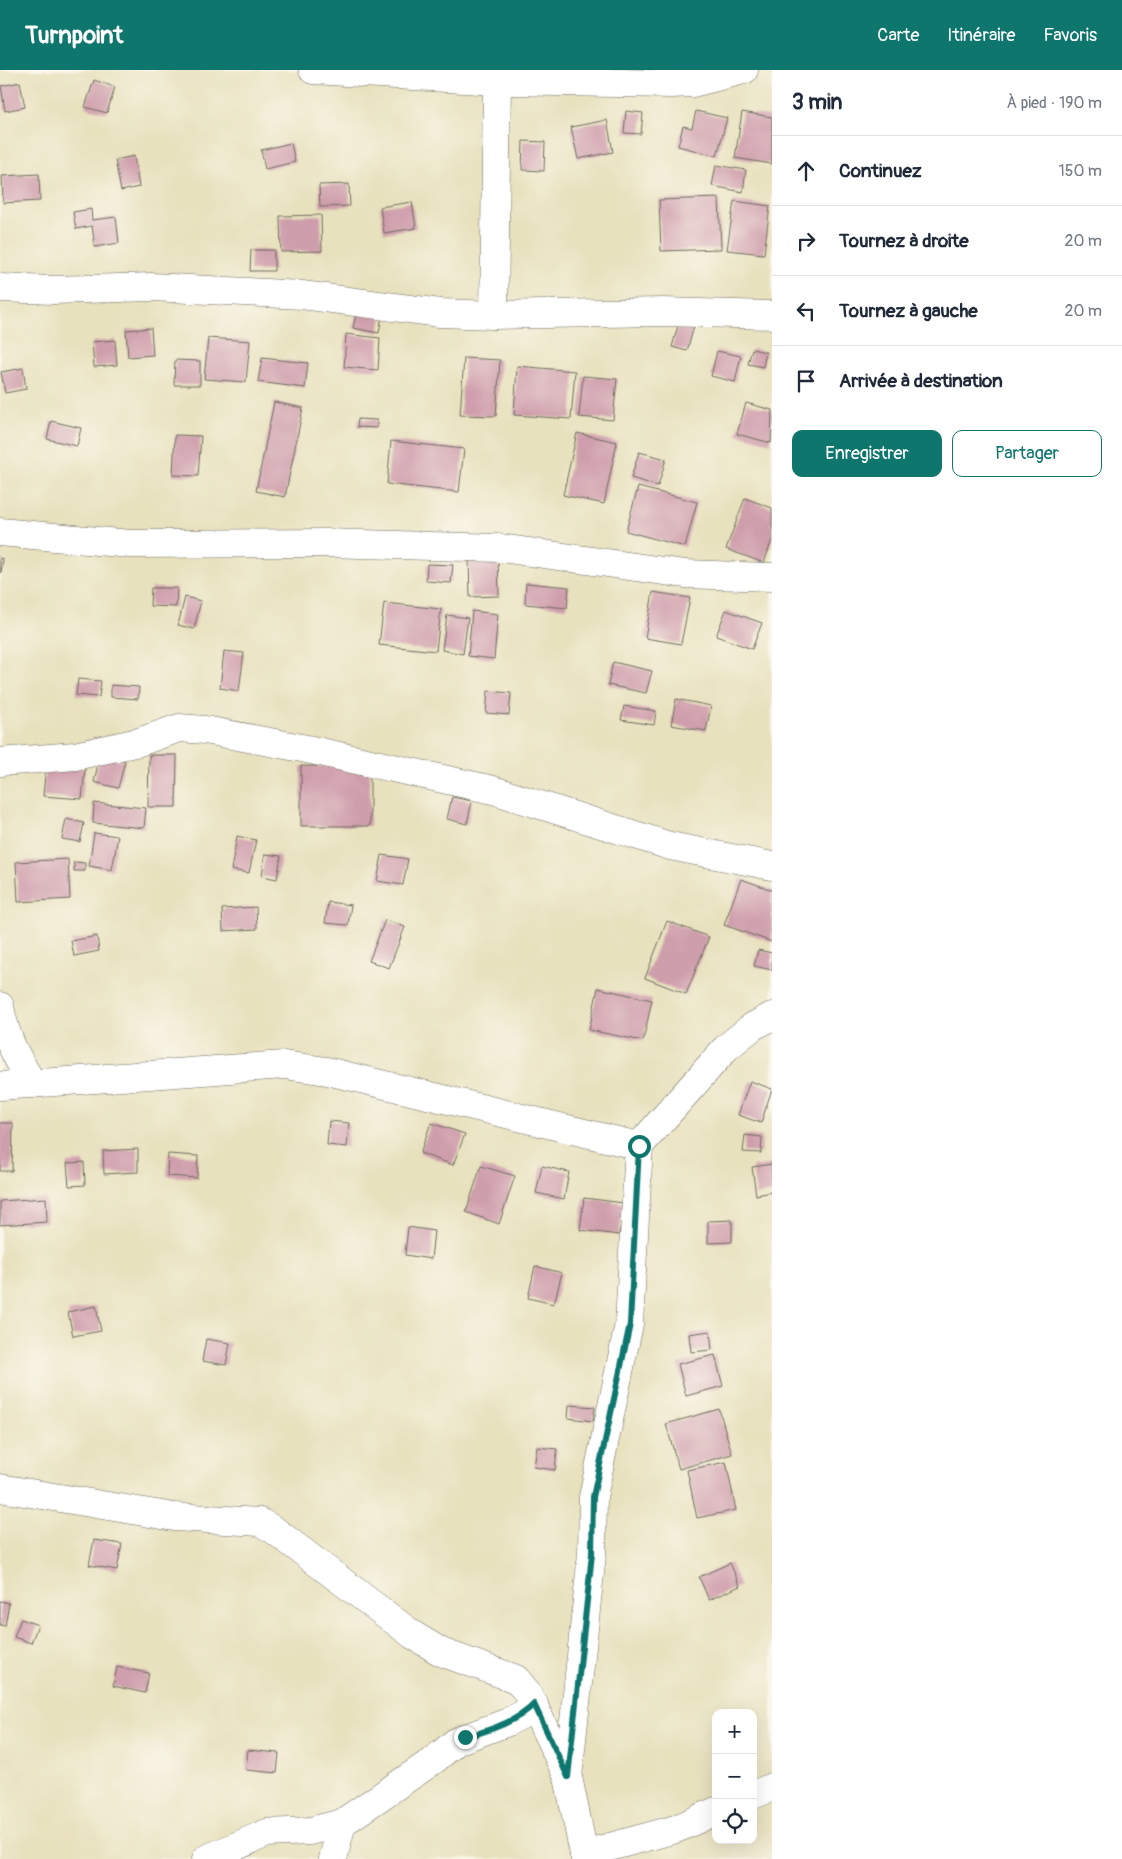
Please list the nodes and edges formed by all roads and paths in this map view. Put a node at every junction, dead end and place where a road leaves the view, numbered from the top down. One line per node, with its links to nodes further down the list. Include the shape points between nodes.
1 (313, 70): 3 (street)
2 (744, 70): 3 (street, via 693,83)
3 (497, 81): 5 (street)
4 (0, 288): 5 (street, via 152,287 302,295 440,314)
5 (494, 315): 6 (street, via 663,312)
6 (772, 315)
7 (0, 532): 8 (street, via 130,544 501,548 685,574)
8 (772, 577)
9 (0, 762): 10 (street, via 75,756 138,742 179,728 205,730 493,790 670,846)
10 (772, 866)
11 (0, 1006): 13 (street, via 4,1030)
12 (772, 1016): 15 (street, via 726,1048)
13 (33, 1084): 14 (street); 15 (street, via 284,1065 327,1071)
14 (0, 1086)
15 (639, 1146): 18 (street, via 630,1324 593,1497 592,1554)
16 (0, 1488): 17 (street, via 174,1517 260,1522 413,1635 441,1652 516,1679)
17 (534, 1704): 18 (street); 22 (street, via 508,1722 457,1741)
18 (568, 1777): 23 (street)
19 (772, 1787): 20 (street)
20 (757, 1793)
21 (712, 1814): 23 (street, via 676,1829)
22 (342, 1823): 24 (street, via 310,1831 267,1833); 25 (street)
23 (584, 1856)
24 (206, 1859)
25 (332, 1859)

